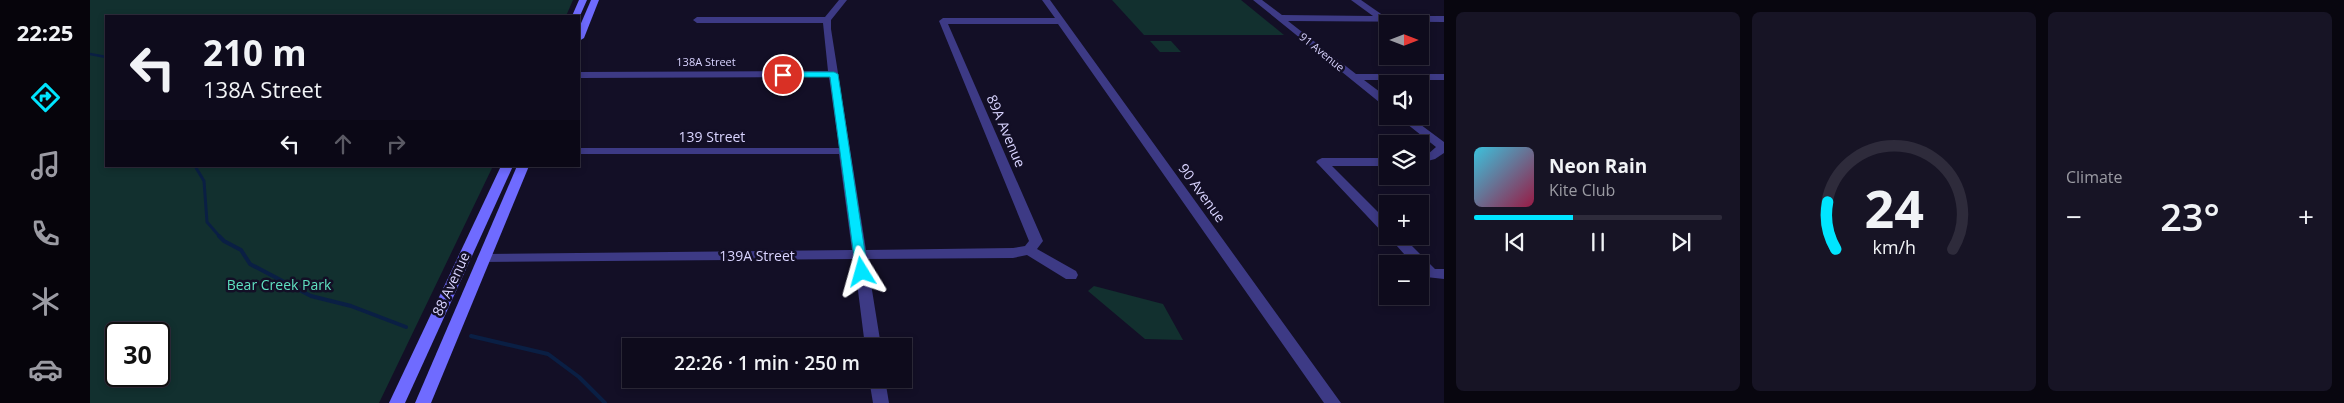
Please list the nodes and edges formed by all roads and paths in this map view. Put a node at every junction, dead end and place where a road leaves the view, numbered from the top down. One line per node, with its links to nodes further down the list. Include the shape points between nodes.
1 (583, 0): 7 (main road)
2 (595, 0): 16 (main road)
3 (843, 0): 14 (street)
4 (1046, 0): 15 (street, 90 Avenue)
5 (1256, 0): 9 (street, 91 Avenue)
6 (1355, 0): 8 (street)
7 (576, 15)
8 (1379, 16)
9 (1279, 18): 10 (street); 19 (street, 91 Avenue)
10 (1379, 19)
11 (1429, 19): 12 (street)
12 (1444, 19)
13 (697, 20): 14 (street)
14 (827, 20): 17 (street)
15 (1061, 21): 32 (street, 89A Avenue, via 943,21 1036,241); 42 (street, 90 Avenue)
16 (580, 36)
17 (834, 74): 18 (street, 138A Street); 25 (street)
18 (580, 76)
19 (1353, 77): 20 (street); 21 (street, 91 Avenue)
20 (1444, 77)
21 (1379, 97)
22 (1414, 125): 23 (street)
23 (1443, 147): 26 (street)
24 (580, 151): 25 (street, 139 Street)
25 (844, 151): 33 (street)
26 (1429, 158)
27 (1379, 162): 30 (street, via 1322,162)
28 (506, 167): 39 (main road, 88 Avenue)
29 (523, 167): 34 (main road, 88 Avenue)
30 (1379, 221)
31 (1404, 245): 35 (street)
32 (1029, 250): 33 (street, 139A Street, via 1013,254); 36 (street)
33 (860, 256): 34 (street, 139A Street); 37 (street)
34 (484, 259): 40 (main road, 88 Avenue)
35 (1438, 274)
36 (1071, 275)
37 (872, 338)
38 (878, 388): 41 (street)
39 (397, 403)
40 (423, 403)
41 (880, 403)
42 (1334, 403)

